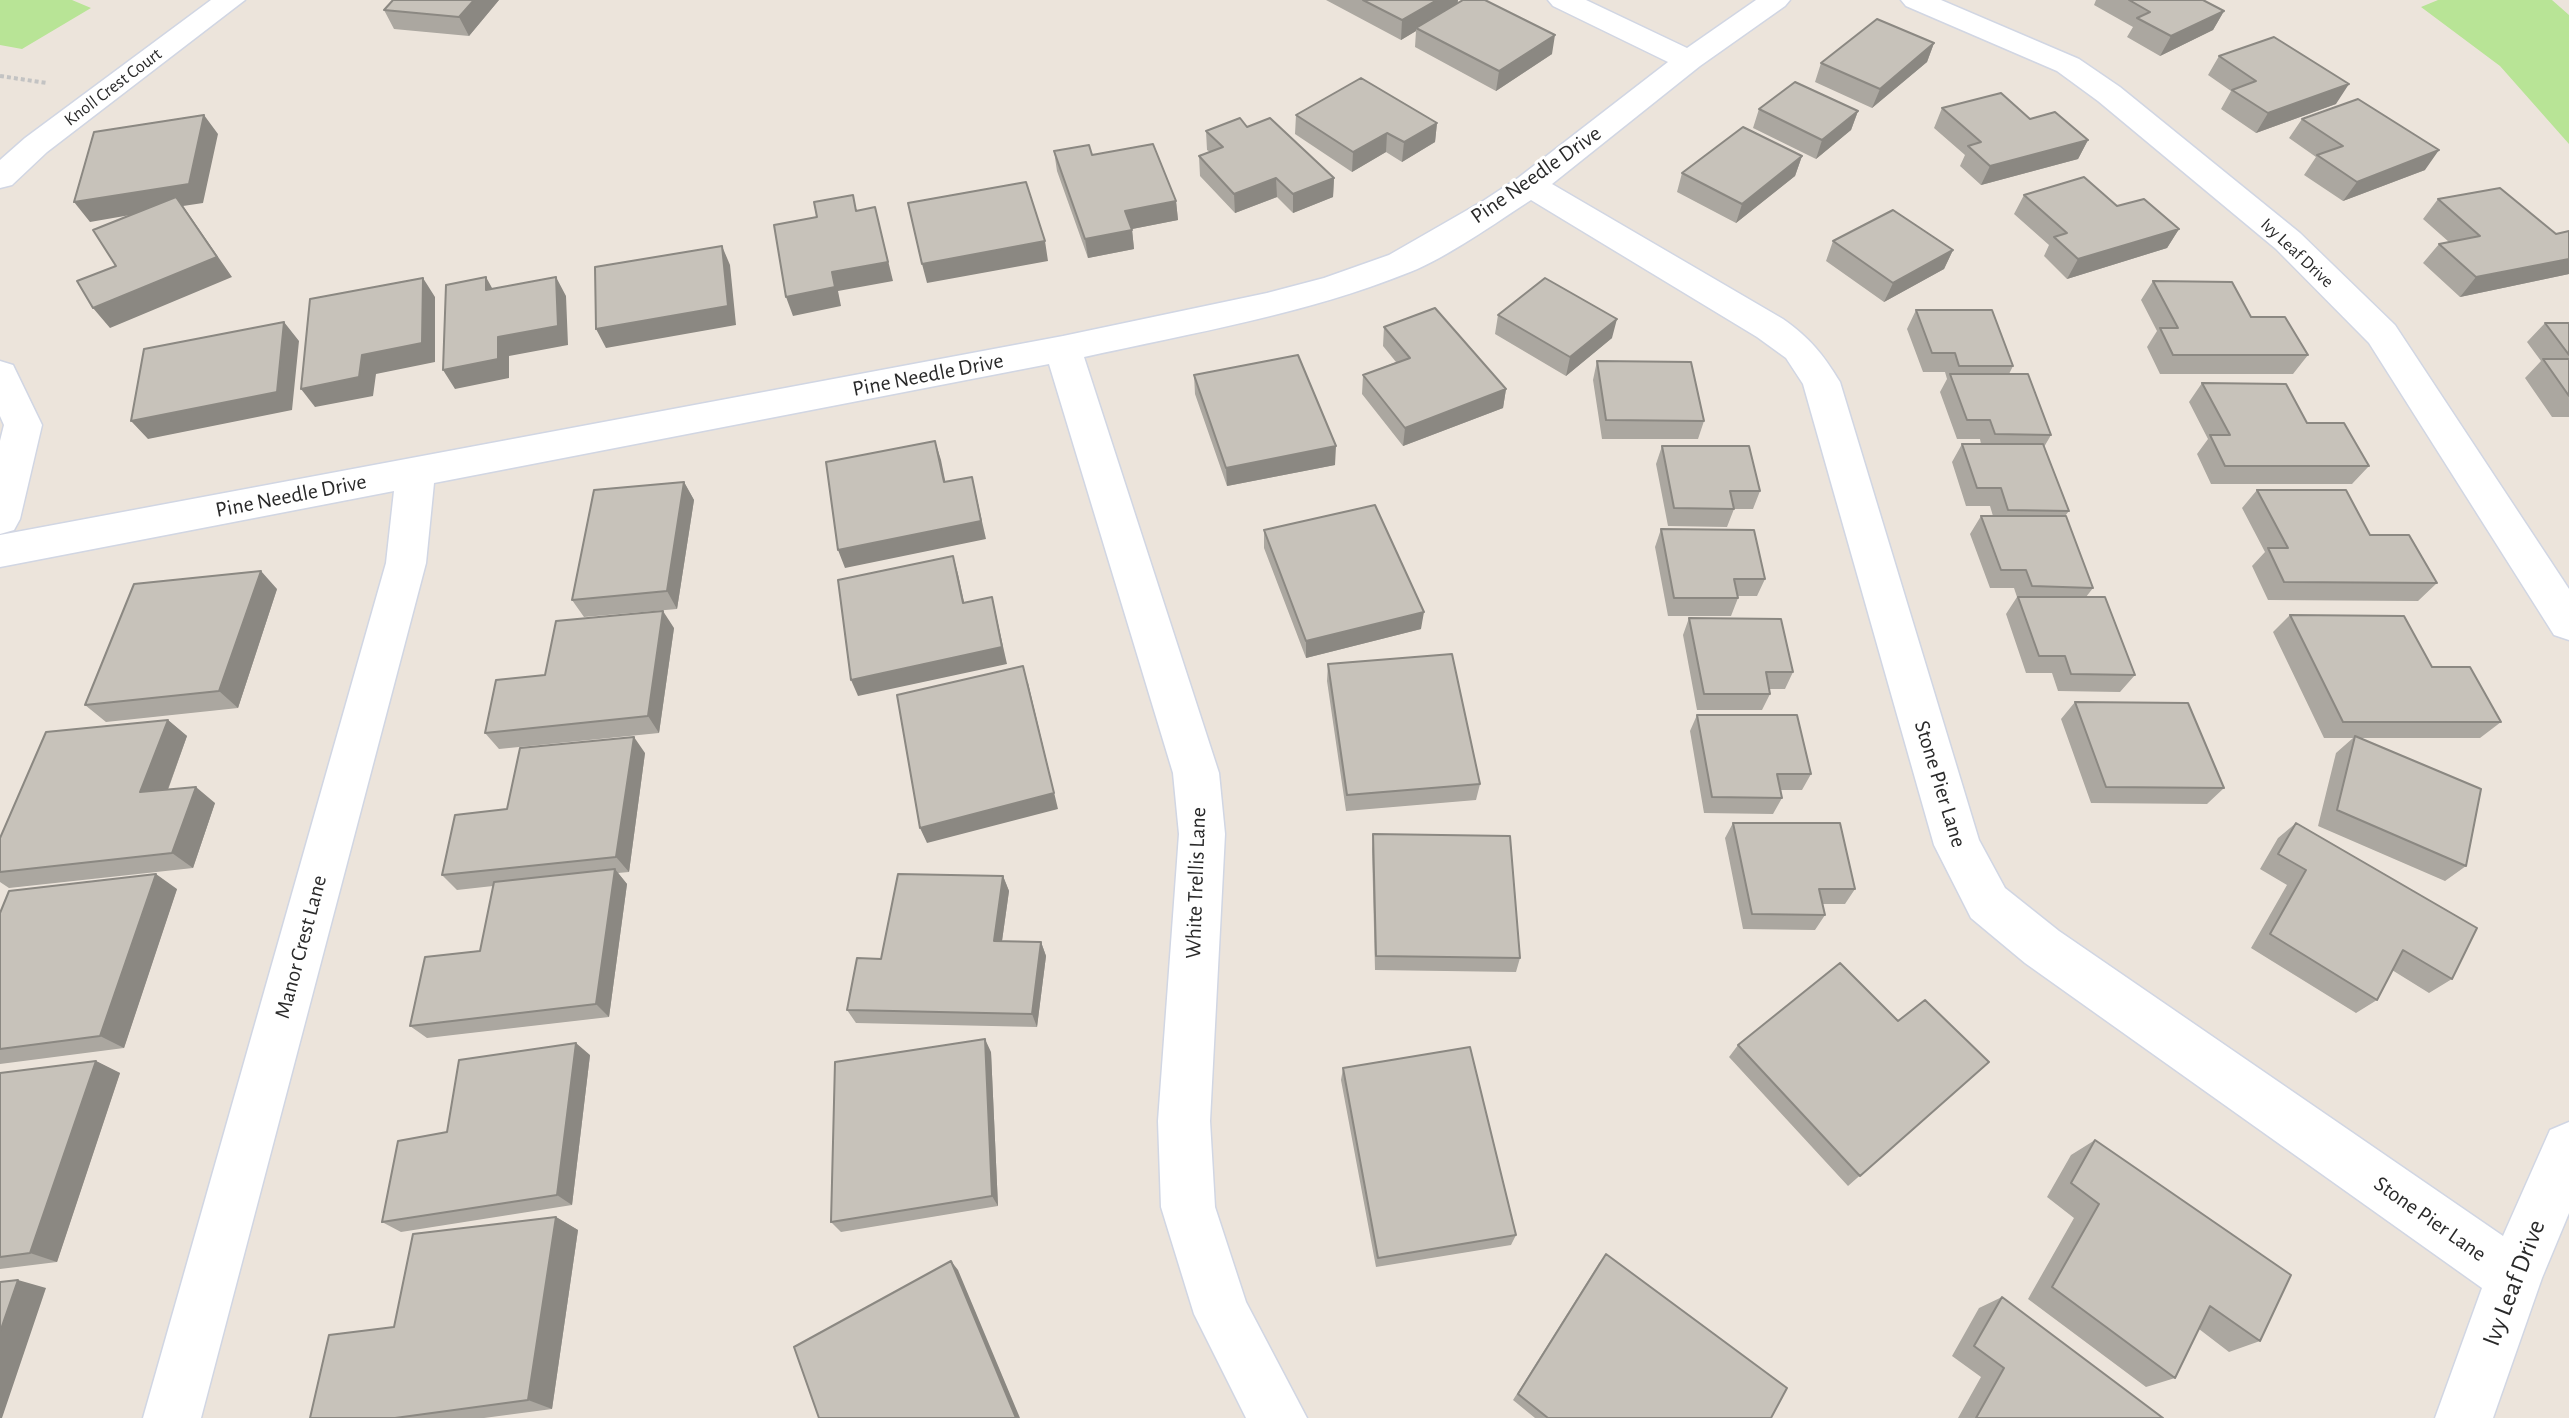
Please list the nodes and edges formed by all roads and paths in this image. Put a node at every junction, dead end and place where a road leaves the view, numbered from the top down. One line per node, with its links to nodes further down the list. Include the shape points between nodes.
1 (230, 0): 8 (street, Knoll Crest Court, via 36,145)
2 (1563, 0): 5 (street)
3 (1775, 0): 5 (street, Pine Needle Drive)
4 (1916, 0): 15 (street, Ivy Leaf Drive, via 2068,65 2288,241 2382,334)
5 (1689, 60): 9 (street, Pine Needle Drive)
6 (0, 76): 7 (path)
7 (61, 84)
8 (0, 178)
9 (1530, 185): 10 (street, Pine Needle Drive, via 1401,263 1267,305); 17 (street, Stone Pier Lane, via 1770,328 1799,349 1821,382 1957,845 1988,903 2042,947)
10 (1063, 349): 12 (street, Pine Needle Drive); 19 (street, White Trellis Lane, via 1196,773 1202,834 1184,1121 1188,1207 1222,1314)
11 (0, 374): 13 (street, via 23,425)
12 (415, 473): 14 (street, Pine Needle Drive); 18 (street, Manor Crest Lane, via 406,563)
13 (0, 519)
14 (0, 551)
15 (2569, 623)
16 (2569, 1149): 17 (street, Ivy Leaf Drive)
17 (2514, 1277): 20 (street, Ivy Leaf Drive)
18 (172, 1418)
19 (1278, 1418)
20 (2464, 1418)

